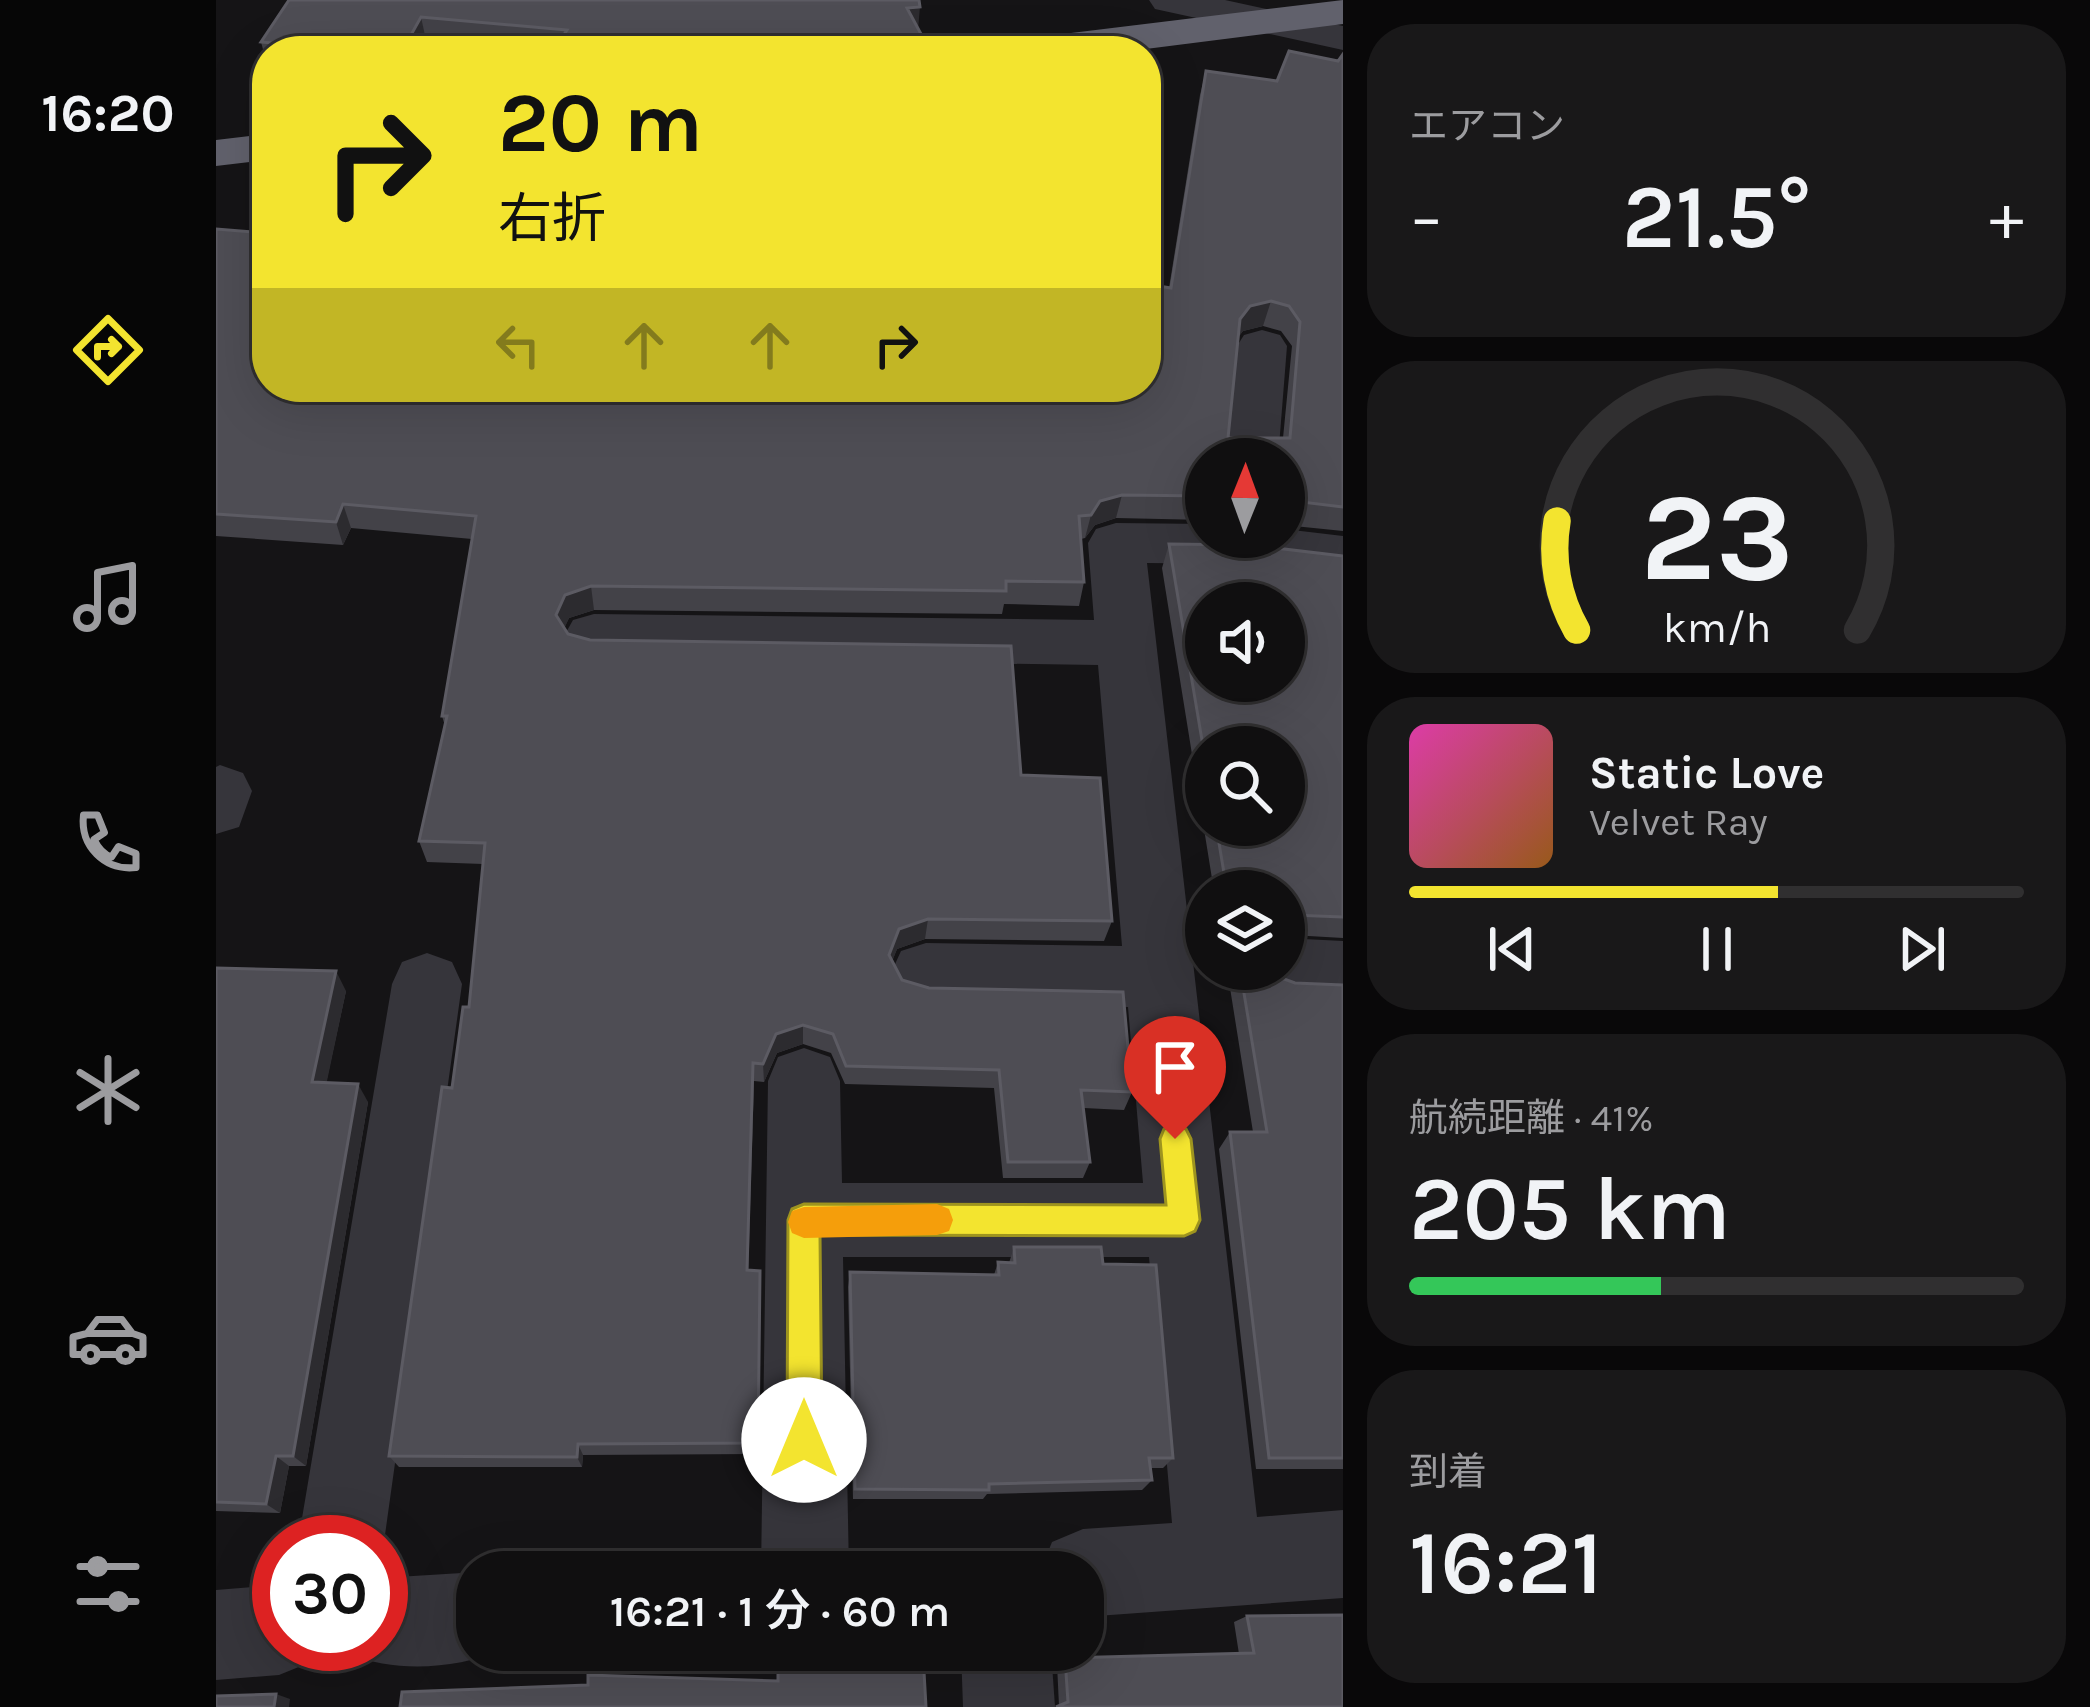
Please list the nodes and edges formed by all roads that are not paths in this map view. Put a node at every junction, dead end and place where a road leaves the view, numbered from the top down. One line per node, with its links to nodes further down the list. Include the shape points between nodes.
1 (1169, 0): 3 (street)
2 (1343, 12): 3 (highway)
3 (1277, 20): 4 (highway); 5 (street)
4 (1150, 36)
5 (1343, 38)
6 (252, 149): 7 (highway)
7 (216, 153)
8 (1262, 346): 9 (street)
9 (1253, 438)
10 (1185, 542): 14 (street, via 1116,543)
11 (1305, 550): 12 (street)
12 (1343, 556)
13 (595, 636): 14 (street)
14 (1125, 643): 15 (street)
15 (1174, 968): 18 (street); 22 (street)
16 (1305, 969): 17 (street)
17 (1343, 971)
18 (926, 974)
19 (428, 984): 23 (street)
20 (804, 1081): 21 (street)
21 (804, 1220): 22 (street); 24 (street)
22 (1184, 1220): 26 (street)
23 (345, 1515)
24 (805, 1551)
25 (1343, 1554): 26 (street)
26 (1219, 1563): 27 (street)
27 (1104, 1571)
28 (456, 1618): 29 (street)
29 (408, 1621)
30 (252, 1632): 31 (street)
31 (216, 1635)
32 (1007, 1671): 33 (street)
33 (1009, 1707)

